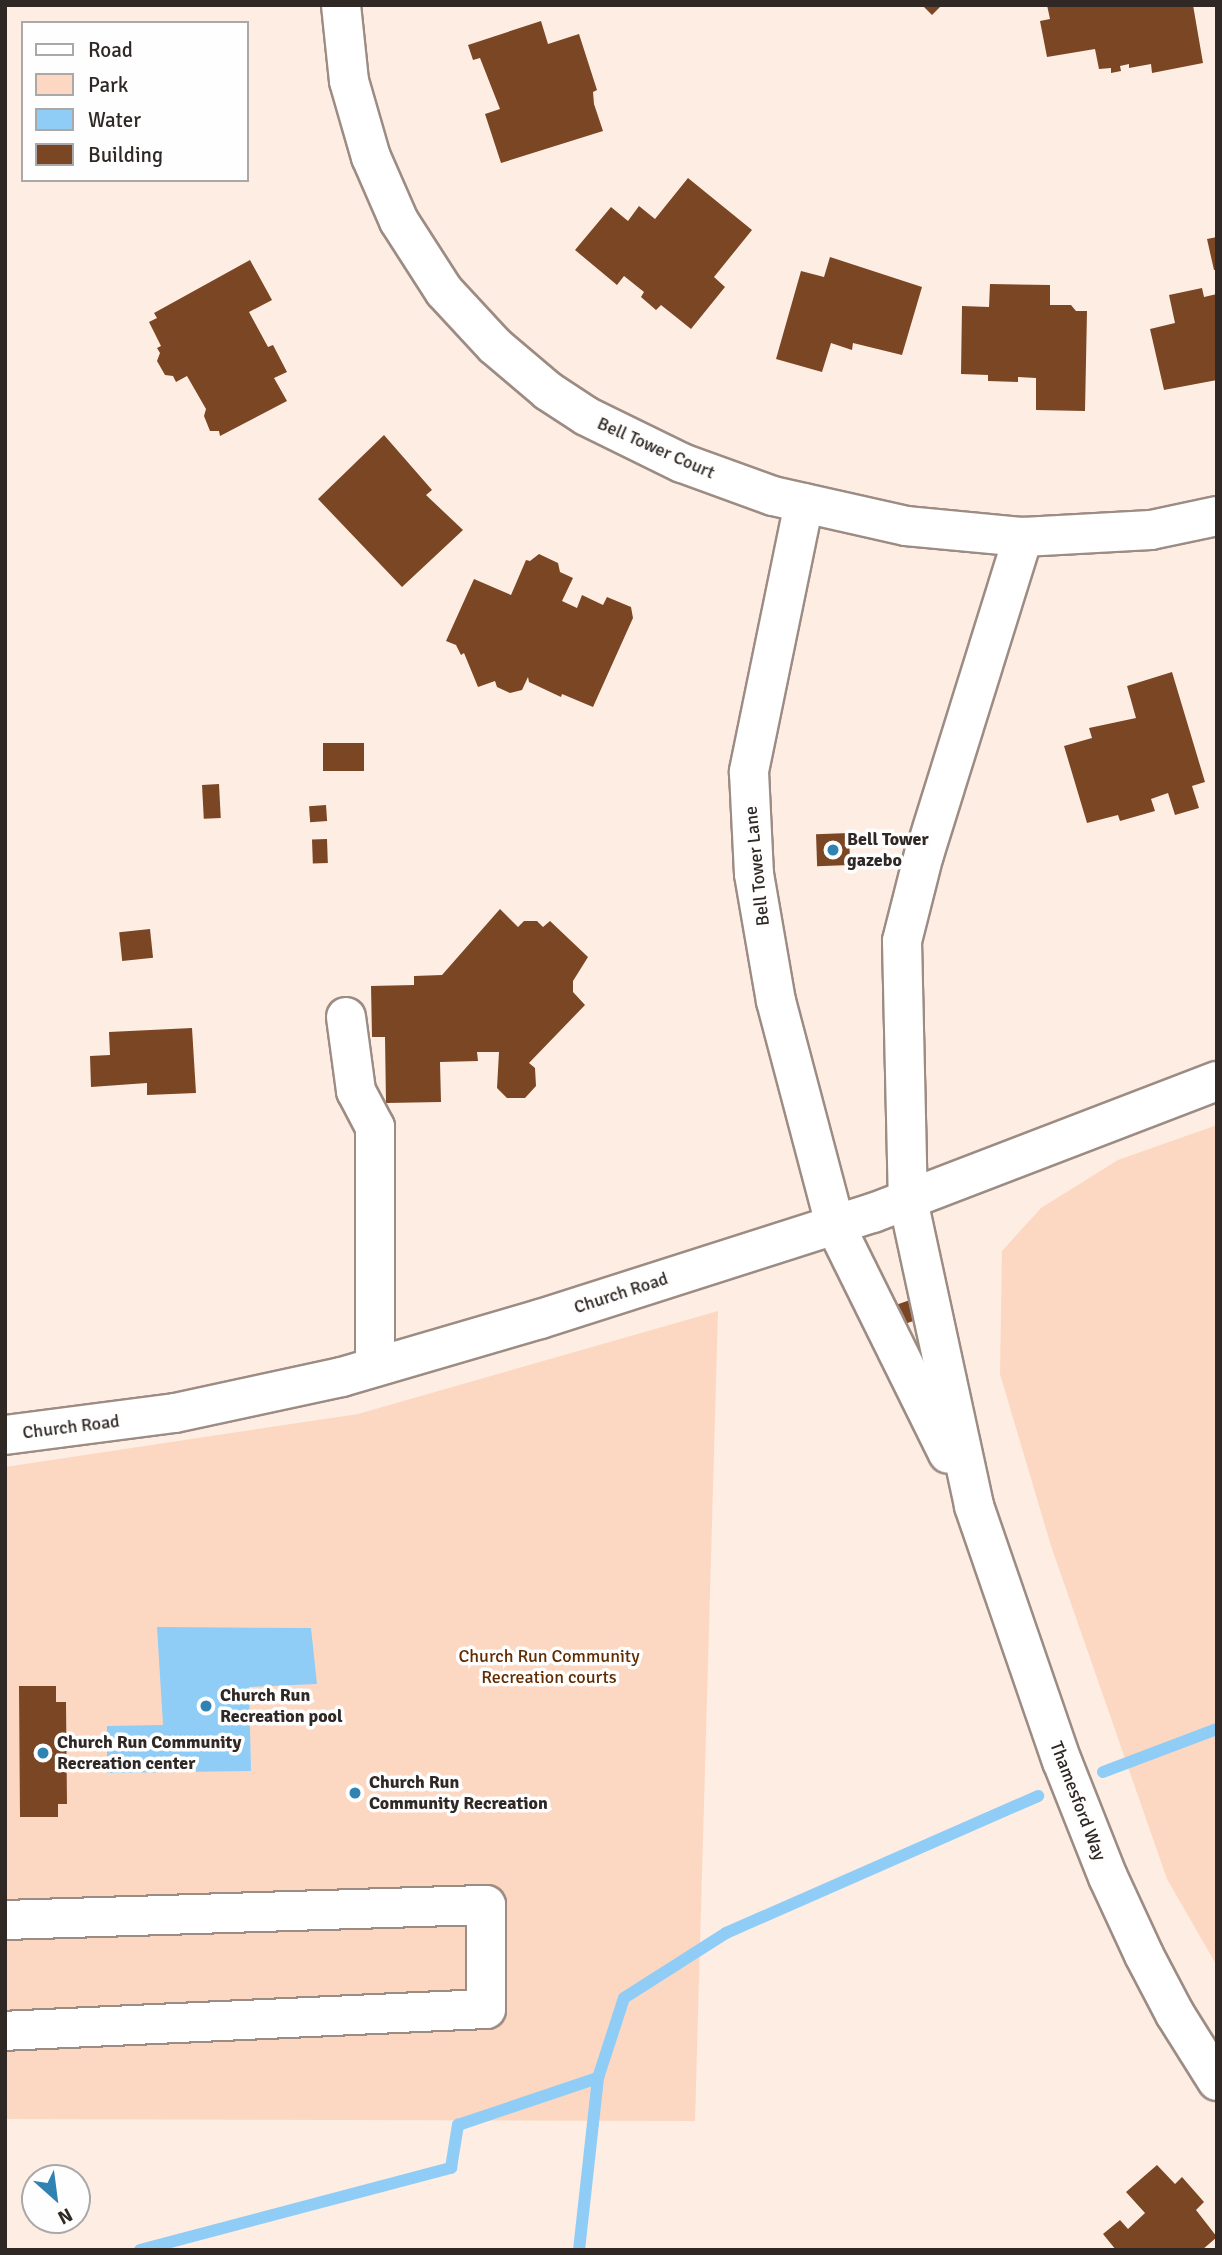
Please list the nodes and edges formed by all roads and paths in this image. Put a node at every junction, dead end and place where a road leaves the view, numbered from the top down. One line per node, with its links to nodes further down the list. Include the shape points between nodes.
1 (341, 5): 2 (street, Bell Tower Court, via 349,81 371,157 399,221 444,291 495,346 586,416 682,463)
2 (804, 503): 4 (street, Bell Tower Court, via 906,527); 8 (street, Bell Tower Lane, via 749,772 754,874 776,1001)
3 (1217, 516): 4 (street, Bell Tower Court, via 1151,530)
4 (1023, 537): 7 (street, via 924,854 902,941)
5 (346, 1017): 9 (street, via 356,1091 375,1127)
6 (1217, 1081): 7 (street, Church Road)
7 (908, 1200): 8 (street, Church Road); 11 (street, Thamesford Way)
8 (835, 1225): 9 (street, Church Road); 11 (street, Thamesford Way)
9 (375, 1367): 10 (street, Church Road, via 175,1413)
10 (5, 1435)
11 (974, 1506): 14 (street, Thamesford Way, via 1062,1761 1108,1877 1175,2014)
12 (5, 1920): 13 (street, via 486,1905 486,2009)
13 (5, 2031)
14 (1217, 2081)

